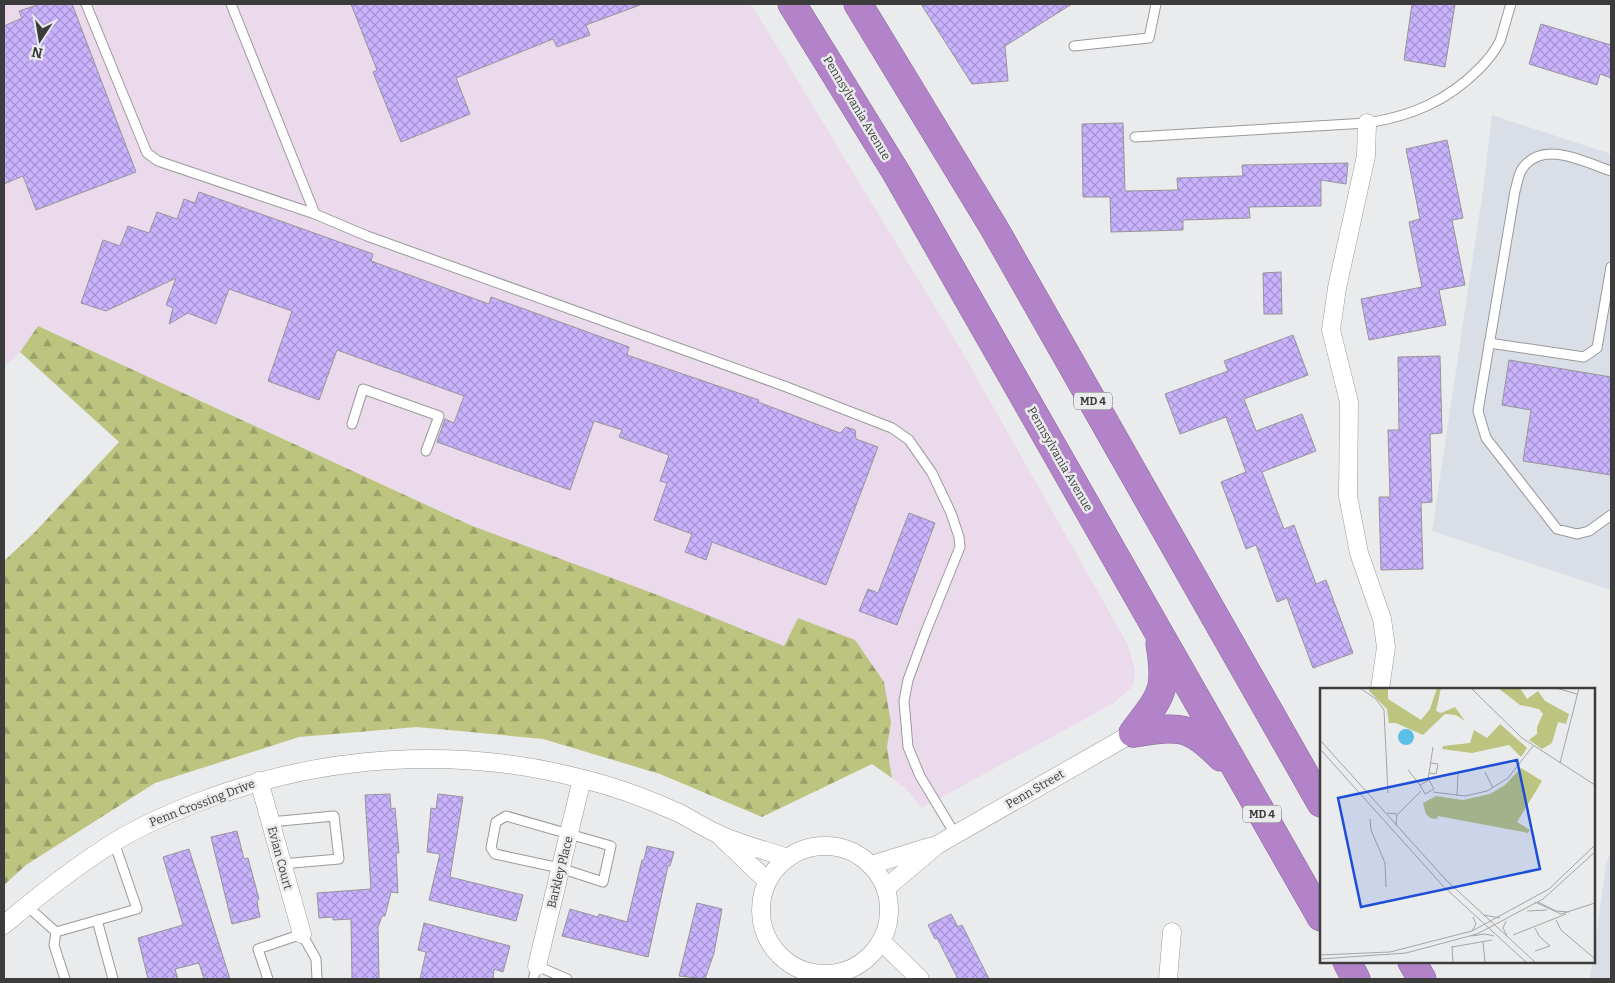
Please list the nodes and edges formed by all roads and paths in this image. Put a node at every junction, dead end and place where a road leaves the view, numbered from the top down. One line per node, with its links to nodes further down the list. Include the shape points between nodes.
1 (86, 4): 11 (lane, via 147,153 158,161)
2 (231, 4): 11 (lane)
3 (792, 4): 17 (highway, Pennsylvania Avenue / MD 4, via 897,174)
4 (858, 4): 23 (highway, MD 4, via 989,220)
5 (1156, 4): 7 (lane, via 1149,38)
6 (1511, 4): 8 (lane, via 1499,42 1484,64 1462,85 1422,110)
7 (1074, 46)
8 (1367, 123): 9 (lane); 18 (street, via 1366,156 1331,330 1349,402 1348,496 1359,553 1382,619 1386,647)
9 (1134, 137)
10 (1611, 171): 13 (lane, via 1553,152 1535,156 1522,170 1515,191)
11 (315, 214): 27 (lane, via 367,236 784,386 892,428 909,440 932,473 959,537 960,547 908,680 904,701 908,748 920,776)
12 (1611, 267): 13 (lane, via 1597,348 1584,357)
13 (1489, 343): 16 (lane, via 1478,411 1486,438 1557,529 1578,534)
14 (352, 424): 15 (lane, via 363,389 439,416)
15 (426, 451)
16 (1611, 515)
17 (1159, 632): 19 (highway, via 1164,685); 21 (highway, Pennsylvania Avenue / MD 4)
18 (1380, 688)
19 (1133, 733): 21 (highway, via 1173,728 1190,731 1203,739); 27 (street, Penn Street)
20 (582, 778): 22 (street, Penn Crossing Drive, via 515,765 436,759 360,762); 25 (street, Barkley Place); 26 (street, Penn Crossing Drive, via 672,810)
21 (1242, 778): 37 (highway, Pennsylvania Avenue / MD 4)
22 (258, 781): 24 (street, Evian Court); 28 (street, Penn Crossing Drive, via 180,810)
23 (1320, 801)
24 (270, 822): 31 (street, Evian Court); 31 (lane, via 334,816 339,859)
25 (569, 834): 33 (street, Barkley Place); 33 (lane, via 612,846 603,882); 33 (lane, via 506,816 496,822 492,848 495,854)
26 (718, 834): 30 (street, Penn Crossing Drive); 34 (street, Penn Crossing Drive)
27 (955, 834): 29 (street, Penn Street)
28 (114, 842): 36 (street, Penn Crossing Drive, via 70,871); 38 (lane, via 137,910)
29 (937, 845): 32 (street, Penn Street); 35 (street, Penn Street)
30 (788, 858): 32 (street, via 814,847 835,847 854,852); 34 (street)
31 (280, 864): 42 (street, Evian Court)
32 (871, 865): 35 (street)
33 (560, 868): 46 (street, Barkley Place)
34 (767, 881): 47 (street, via 761,907 767,936 778,954)
35 (886, 888): 43 (street, via 889,916)
36 (27, 906): 39 (street, Penn Crossing Drive); 40 (lane)
37 (1320, 915)
38 (97, 920): 40 (lane); 49 (lane)
39 (4, 925)
40 (56, 932): 48 (lane, via 54,945)
41 (1172, 932): 54 (street)
42 (302, 934): 50 (lane, via 258,949); 51 (lane, via 316,958)
43 (881, 941): 47 (street, via 870,956 847,970); 53 (street)
44 (1347, 963): 55 (highway)
45 (1413, 963): 56 (highway)
46 (535, 973): 52 (lane)
47 (801, 975)
48 (65, 979)
49 (113, 979)
50 (268, 979)
51 (317, 979)
52 (567, 979)
53 (920, 979)
54 (1168, 979)
55 (1356, 979)
56 (1422, 979)

